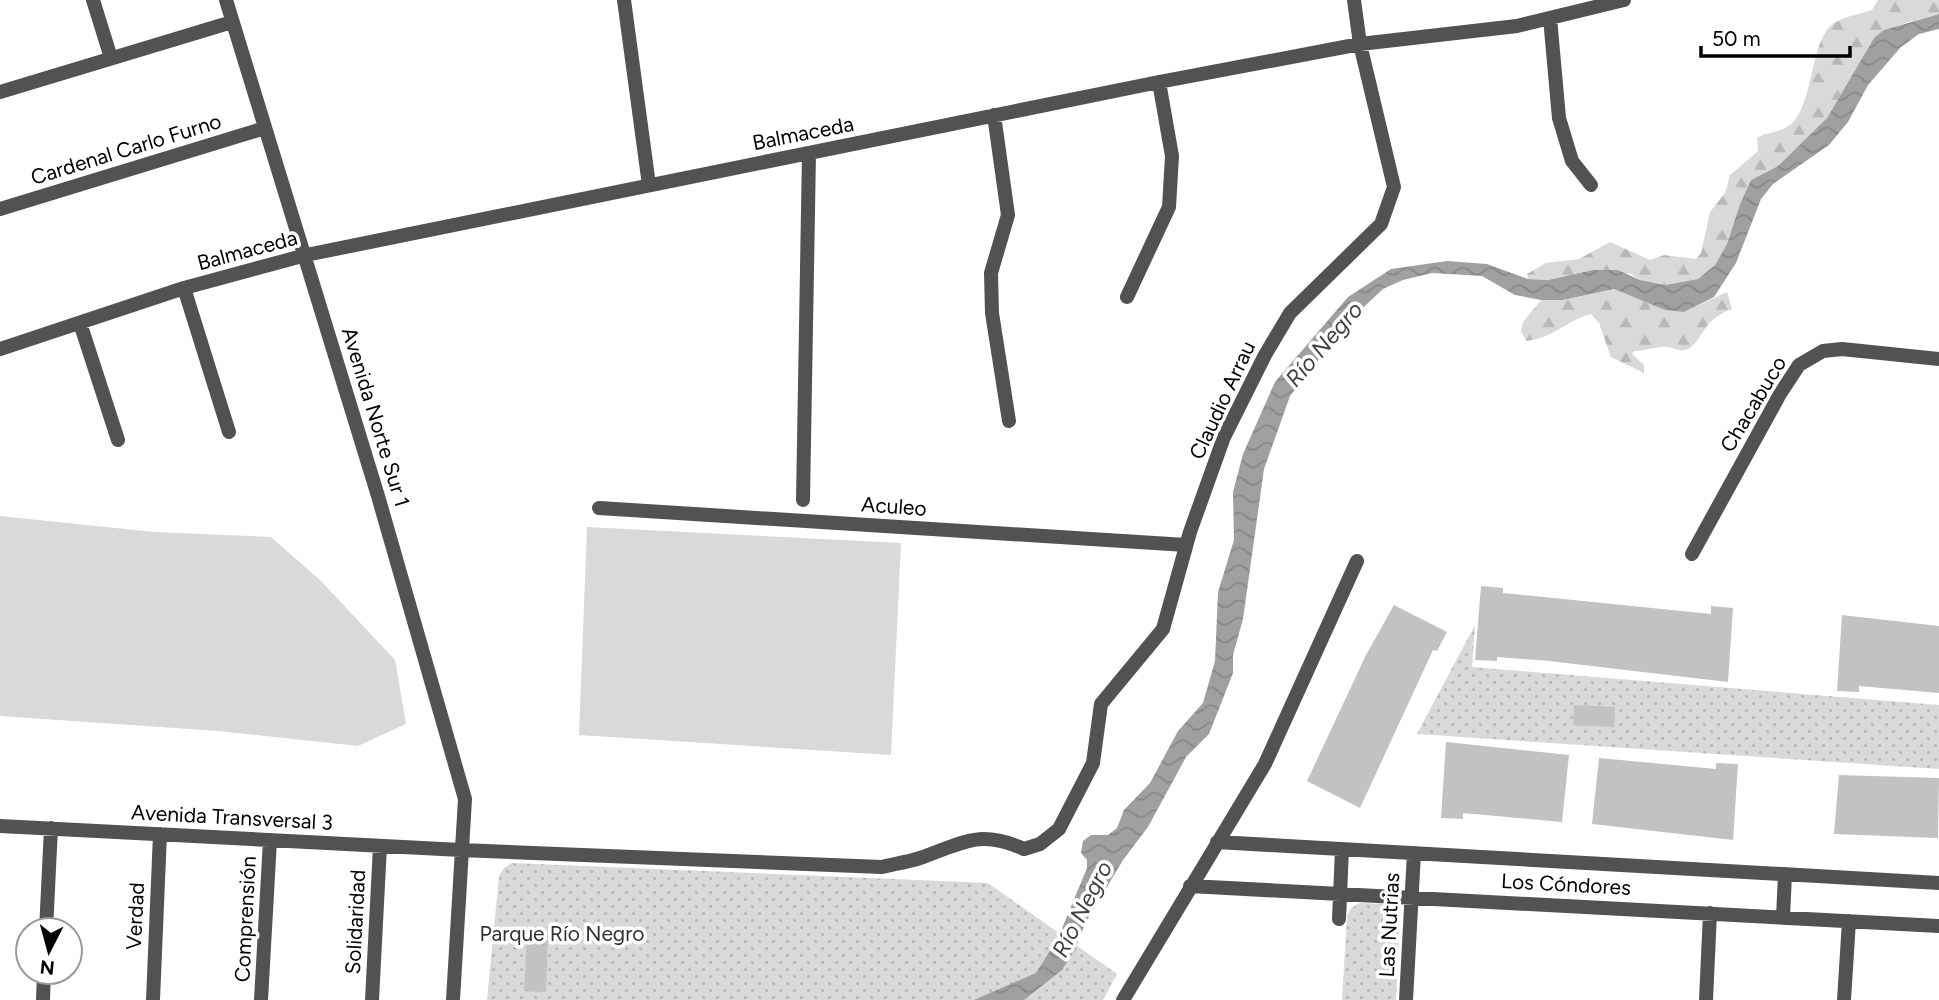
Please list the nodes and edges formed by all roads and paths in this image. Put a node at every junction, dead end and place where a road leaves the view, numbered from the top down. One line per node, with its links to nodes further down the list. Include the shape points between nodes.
1 (93, 0): 9 (street)
2 (226, 0): 7 (street, Avenida Norte Sur 1)
3 (624, 0): 15 (street)
4 (1354, 0): 8 (street, Claudio Arrau)
5 (1625, 0): 6 (street, Balmaceda)
6 (1550, 18): 8 (street, Balmaceda); 16 (street, via 1559,118 1572,161)
7 (232, 22): 9 (street); 13 (street, Avenida Norte Sur 1)
8 (1360, 44): 10 (street, Balmaceda); 29 (street, Claudio Arrau, via 1394,187 1390,206 1381,224 1290,313 1224,437)
9 (111, 58): 11 (street)
10 (1159, 82): 12 (street, Balmaceda); 20 (street, via 1172,156 1169,207)
11 (1, 89)
12 (994, 115): 14 (street, Balmaceda); 24 (street, via 1008,215 990,273)
13 (265, 128): 17 (street, Cardenal Carlo Furno); 18 (street, Avenida Norte Sur 1)
14 (809, 153): 15 (street, Balmaceda); 27 (street)
15 (649, 185): 18 (street, Balmaceda)
16 (1591, 185)
17 (0, 209)
18 (306, 256): 19 (street, Balmaceda); 40 (street, Avenida Norte Sur 1, via 465,799)
19 (184, 288): 21 (street, Balmaceda); 25 (street)
20 (1128, 297)
21 (80, 323): 22 (street, Balmaceda); 26 (street)
22 (0, 349)
23 (1939, 359): 30 (street, Chacabuco, via 1842,349 1823,351 1799,365)
24 (1009, 421)
25 (229, 432)
26 (118, 439)
27 (803, 500)
28 (599, 508): 29 (street, Aculeo)
29 (1186, 545): 34 (street, Claudio Arrau, via 1163,629 1101,704 1093,763)
30 (1692, 554)
31 (1357, 561): 37 (street, via 1265,764)
32 (0, 826): 33 (street, Avenida Transversal 3)
33 (51, 828): 35 (street, Avenida Transversal 3); 48 (street)
34 (1059, 829): 40 (street, Avenida Transversal 3, via 1040,844 1024,849 1002,839 975,838 882,867)
35 (160, 834): 36 (street, Avenida Transversal 3); 53 (street, Verdad)
36 (270, 840): 38 (street, Avenida Transversal 3); 54 (street, Comprensión)
37 (1217, 842): 39 (street, Los Cóndores); 44 (street)
38 (380, 846): 40 (street, Avenida Transversal 3); 55 (street, Solidaridad)
39 (1342, 849): 41 (street, Los Cóndores); 45 (street)
40 (461, 850): 56 (street, Avenida Norte Sur 1)
41 (1414, 853): 42 (street, Los Cóndores); 46 (street, Las Nutrias)
42 (1785, 874): 43 (street, Los Cóndores); 49 (street)
43 (1939, 883)
44 (1190, 886): 45 (street, Los Cóndores); 57 (street)
45 (1339, 893): 46 (street, Los Cóndores); 50 (street)
46 (1412, 897): 47 (street, Los Cóndores); 58 (street, Las Nutrias)
47 (1710, 913): 49 (street, Los Cóndores); 59 (street)
48 (47, 916)
49 (1783, 917): 51 (street, Los Cóndores)
50 (1339, 919)
51 (1849, 921): 52 (street, Los Cóndores); 60 (street)
52 (1939, 926)
53 (153, 1000)
54 (261, 1000)
55 (372, 1000)
56 (453, 1000)
57 (1123, 1000)
58 (1406, 1000)
59 (1706, 1000)
60 (1844, 1000)

